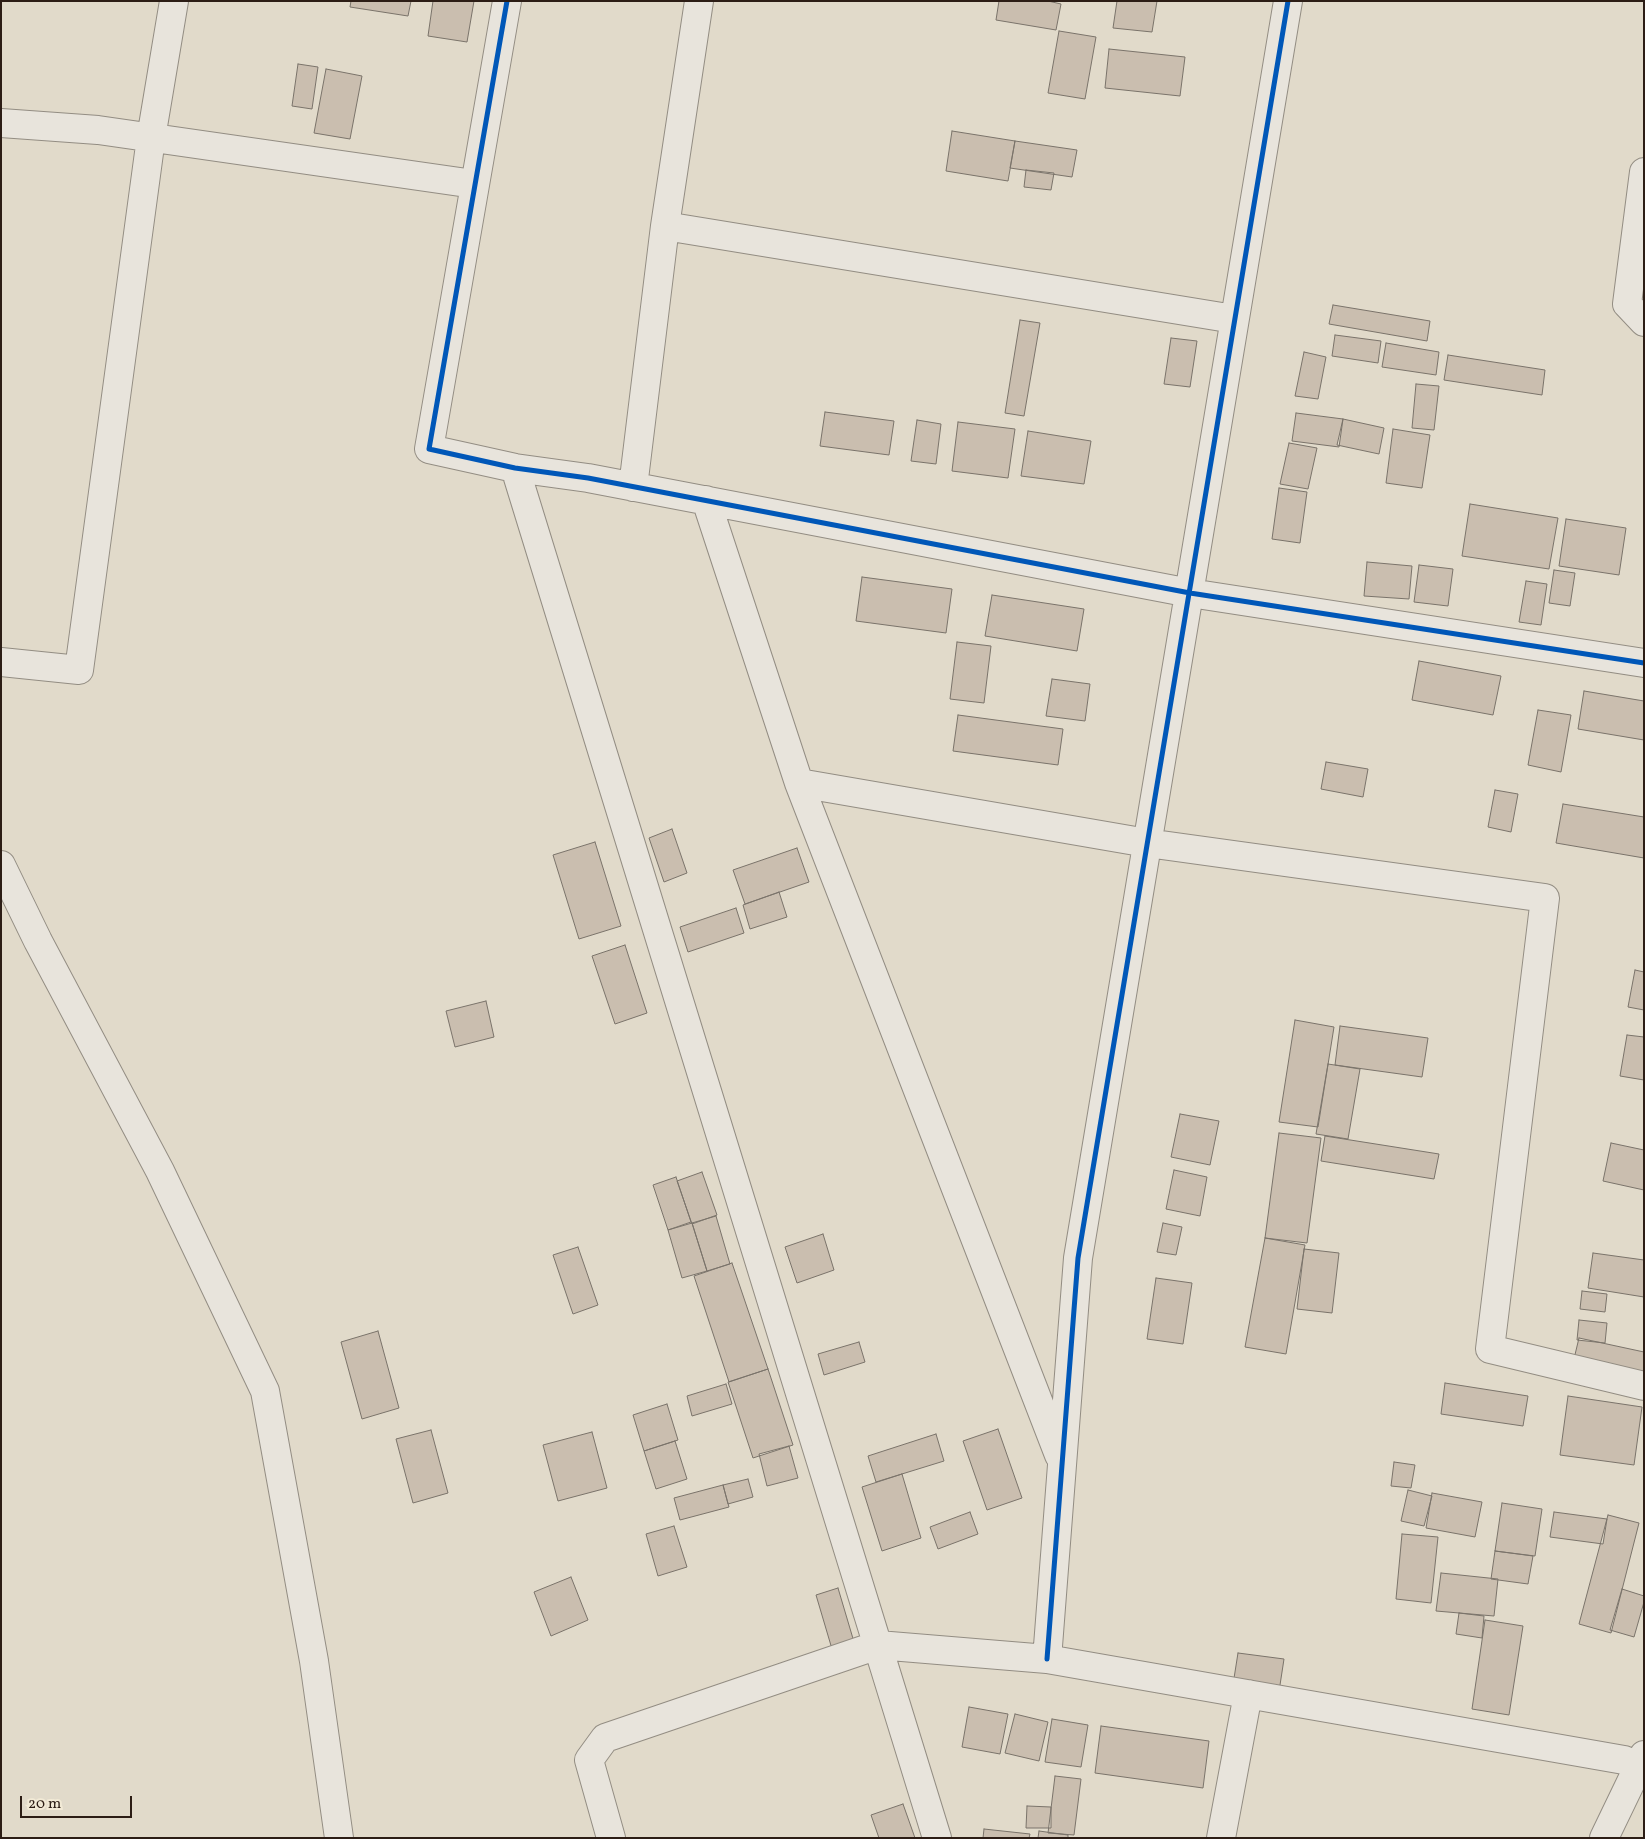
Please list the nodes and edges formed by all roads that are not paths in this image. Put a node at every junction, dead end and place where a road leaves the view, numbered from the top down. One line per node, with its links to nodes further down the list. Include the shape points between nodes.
1 (174, 1): 6 (street)
2 (507, 1): 8 (street)
3 (699, 1): 9 (street)
4 (1288, 1): 10 (street)
5 (1, 123): 6 (street, via 98,130)
6 (151, 138): 8 (street); 16 (street, via 79,670)
7 (1644, 172): 11 (street, via 1627,304)
8 (474, 184): 12 (street, via 429,449)
9 (665, 226): 10 (street); 13 (street)
10 (1234, 319): 15 (street)
11 (1644, 322)
12 (515, 468): 13 (street); 23 (street)
13 (633, 487): 14 (street)
14 (706, 500): 15 (street); 18 (street)
15 (1190, 593): 17 (street); 19 (street)
16 (1, 662)
17 (1644, 663)
18 (799, 784): 19 (street); 22 (street)
19 (1147, 843): 21 (street, via 1545,898 1490,1349); 22 (street, via 1078,1258)
20 (1, 865): 27 (street, via 160,1171 265,1391 314,1661)
21 (1644, 1386)
22 (1062, 1463): 24 (street)
23 (878, 1645): 24 (street); 28 (street, via 605,1738 589,1760); 29 (street)
24 (1047, 1659): 25 (street)
25 (1248, 1694): 26 (street); 30 (street)
26 (1642, 1763): 31 (street)
27 (339, 1838)
28 (611, 1838)
29 (937, 1838)
30 (1221, 1838)
31 (1604, 1838)

